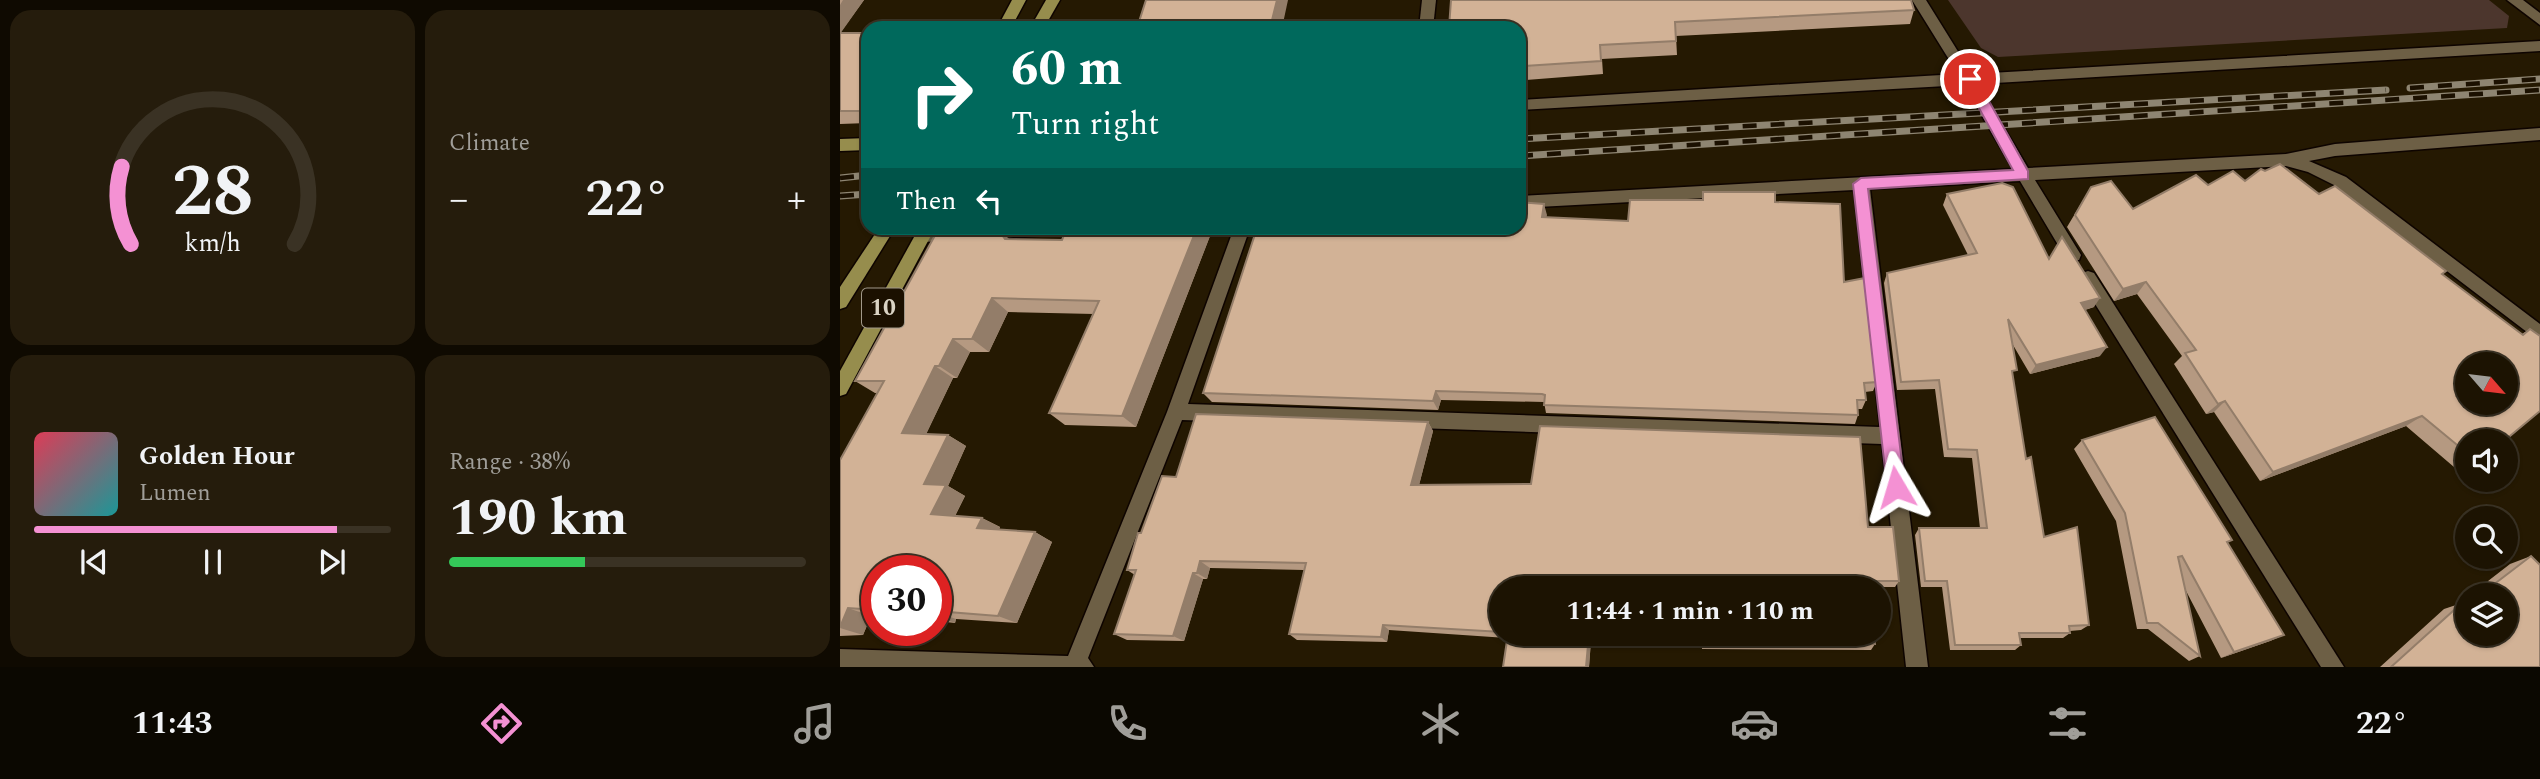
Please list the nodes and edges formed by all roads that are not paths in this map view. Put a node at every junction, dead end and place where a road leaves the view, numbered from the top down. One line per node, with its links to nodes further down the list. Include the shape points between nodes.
1 (1019, 0): 7 (main road)
2 (1053, 0): 8 (main road)
3 (1429, 0): 9 (street)
4 (1919, 0): 11 (street)
5 (2514, 0): 6 (street)
6 (2540, 20)
7 (1007, 21)
8 (1041, 21)
9 (1427, 21)
10 (2540, 46): 11 (street)
11 (1970, 79): 12 (street); 17 (street)
12 (1526, 104)
13 (2540, 134): 16 (street, via 2335,150)
14 (861, 144): 15 (main road)
15 (840, 145)
16 (2287, 160): 17 (street); 24 (street, via 2340,181)
17 (2023, 175): 18 (street); 32 (street)
18 (1861, 184): 19 (street); 27 (street)
19 (1526, 202)
20 (883, 235): 23 (main road, 10)
21 (923, 235): 25 (main road, 10)
22 (1239, 235): 26 (street)
23 (840, 302)
24 (2540, 334)
25 (840, 388)
26 (1176, 412): 27 (street); 29 (street)
27 (1890, 436): 31 (street)
28 (840, 660): 29 (street)
29 (1074, 667): 30 (street)
30 (1083, 667)
31 (1917, 667)
32 (2333, 667)

